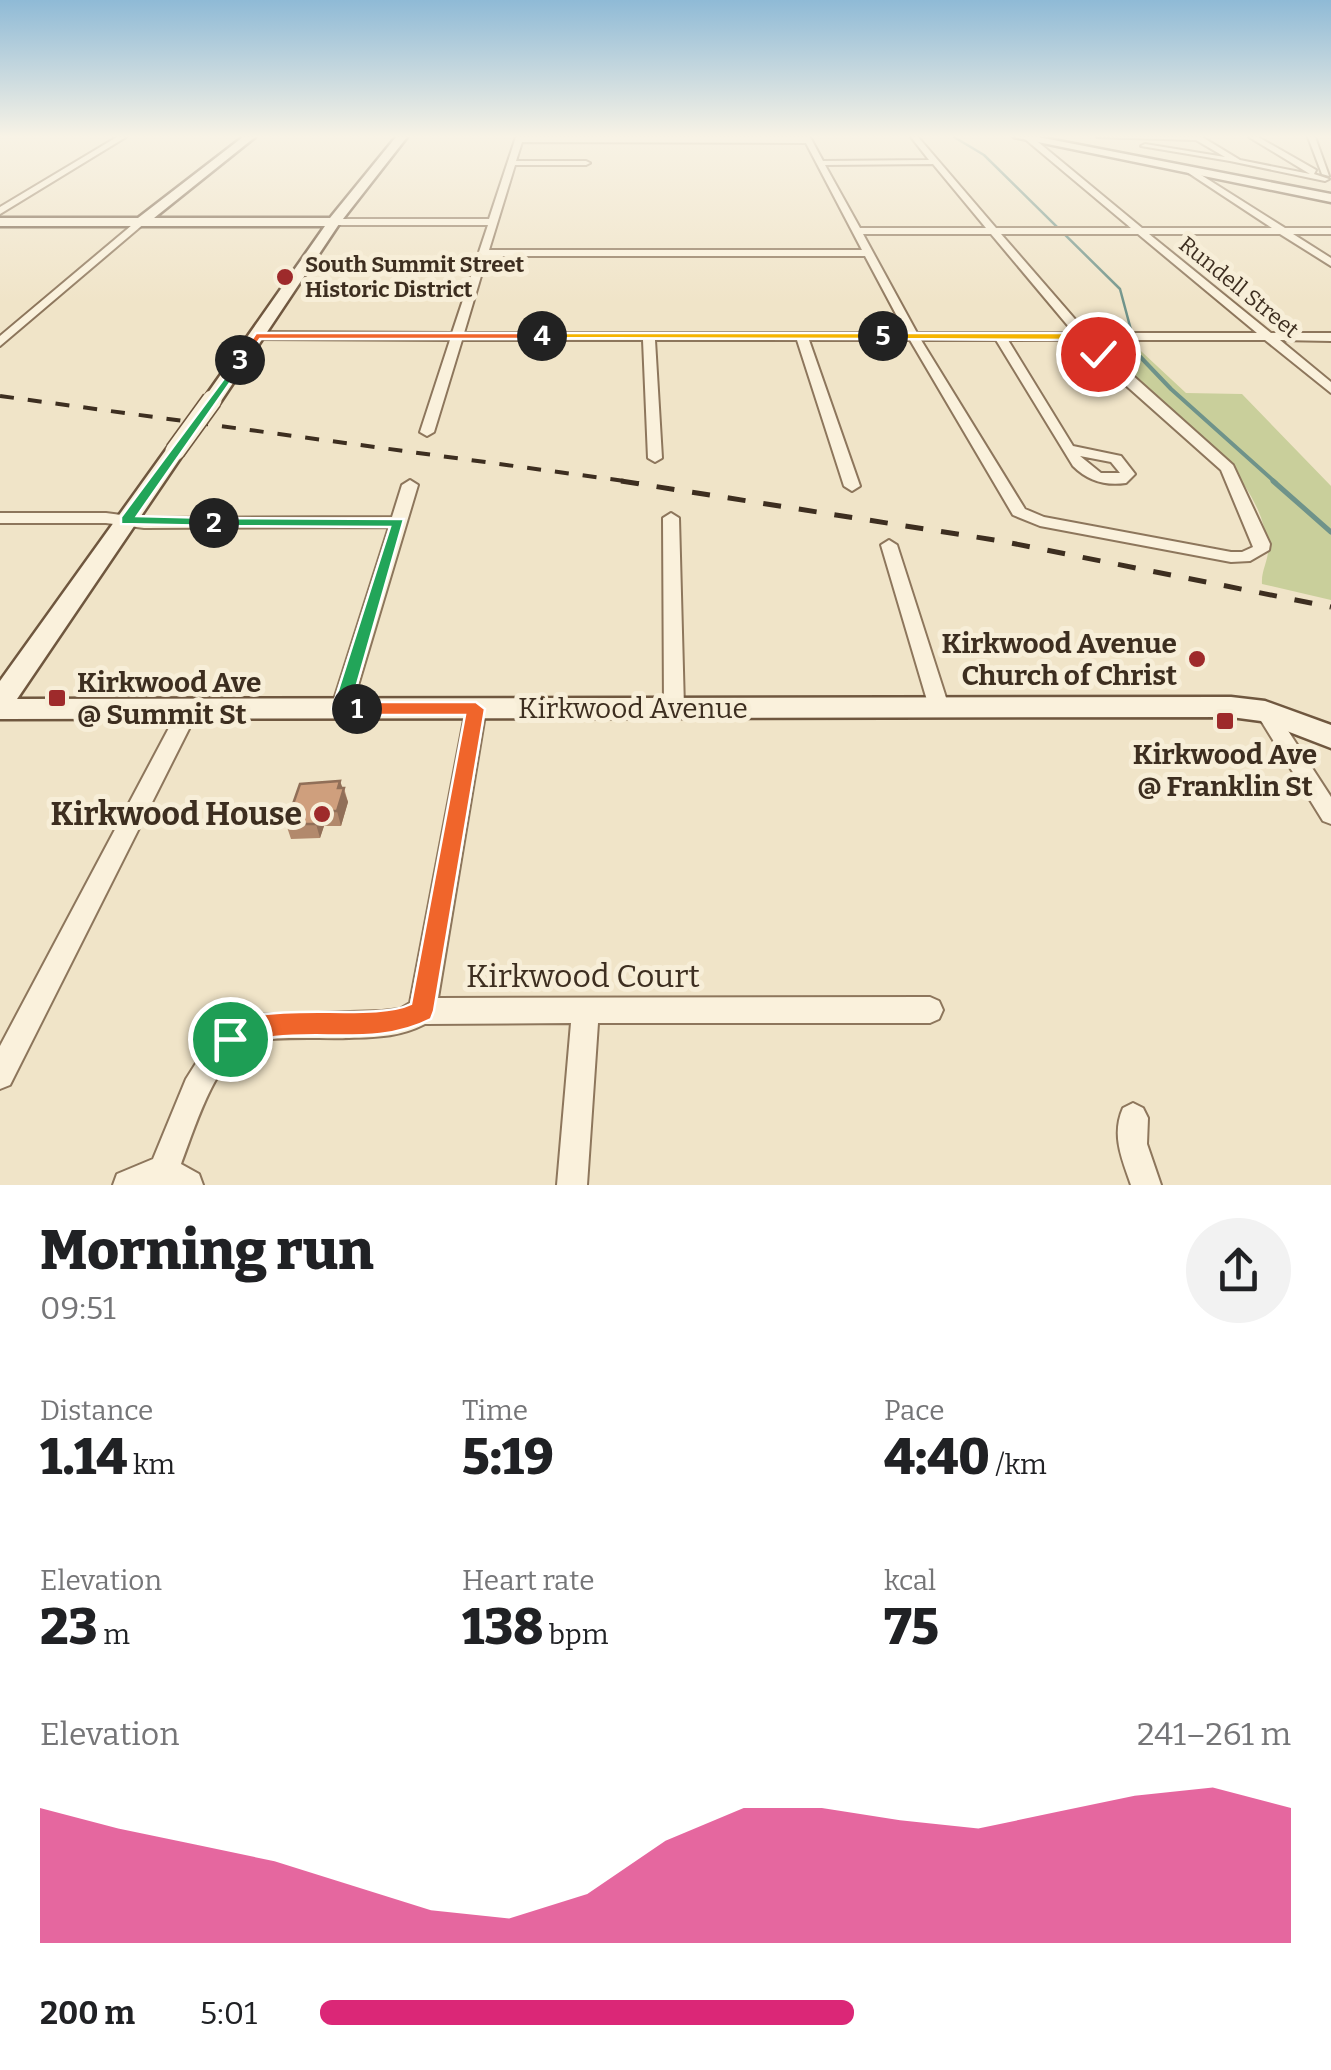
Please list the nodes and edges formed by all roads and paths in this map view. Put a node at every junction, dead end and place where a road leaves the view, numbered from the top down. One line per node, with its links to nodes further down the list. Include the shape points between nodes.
1 (32, 192): 11 (street)
2 (179, 192): 13 (street)
3 (358, 192): 14 (street)
4 (503, 192): 15 (street)
5 (836, 192): 16 (street)
6 (961, 192): 17 (street)
7 (1092, 192): 18 (street, Rundell Street)
8 (1224, 192): 19 (street)
9 (1302, 192): 10 (street)
10 (1331, 198)
11 (0, 211)
12 (0, 222): 13 (street)
13 (140, 222): 14 (street); 33 (street)
14 (334, 222): 15 (street); 24 (street)
15 (493, 222): 22 (street)
16 (856, 230): 17 (street); 21 (street)
17 (993, 230): 18 (street); 30 (street)
18 (1139, 230): 19 (street); 31 (street, Rundell Street)
19 (1281, 230): 20 (street); 23 (street)
20 (1331, 231)
21 (868, 252): 22 (street); 28 (street)
22 (483, 253): 25 (street)
23 (1331, 263)
24 (256, 336): 25 (street); 42 (street, bridge)
25 (457, 336): 26 (street); 35 (street)
26 (650, 336): 27 (street); 37 (street)
27 (802, 336): 28 (street); 39 (street)
28 (913, 336): 29 (street); 30 (street, via 1019,512 1231,557 1254,555 1262,544 1228,468)
29 (1000, 336): 30 (street); 36 (street)
30 (1084, 336): 31 (street)
31 (1270, 336): 32 (street); 34 (street, Rundell Street)
32 (1331, 336)
33 (0, 342)
34 (1331, 388)
35 (427, 432)
36 (1068, 449)
37 (655, 458)
38 (410, 485): 43 (street)
39 (852, 486)
40 (0, 518): 42 (street)
41 (672, 518): 47 (street)
42 (126, 520): 43 (street); 45 (street)
43 (398, 522): 49 (street)
44 (889, 545): 46 (street)
45 (0, 705): 48 (street, Kirkwood Avenue)
46 (939, 707): 47 (street, Kirkwood Avenue); 51 (street, Kirkwood Avenue)
47 (674, 708): 50 (street, Kirkwood Avenue)
48 (189, 709): 49 (street, Kirkwood Avenue); 57 (street)
49 (341, 709): 50 (street, Kirkwood Avenue)
50 (476, 709): 55 (street, Kirkwood Court)
51 (1265, 711): 52 (street, Kirkwood Avenue); 53 (street)
52 (1331, 737)
53 (1331, 816)
54 (930, 1010): 56 (street, Kirkwood Court)
55 (422, 1011): 56 (street, Kirkwood Court); 59 (street, via 382,1024 276,1025 241,1032 208,1066)
56 (585, 1011): 61 (street)
57 (0, 1074)
58 (1133, 1118): 62 (street, via 1132,1144)
59 (175, 1179): 60 (street, via 146,1175)
60 (128, 1185)
61 (572, 1185)
62 (1146, 1185)

